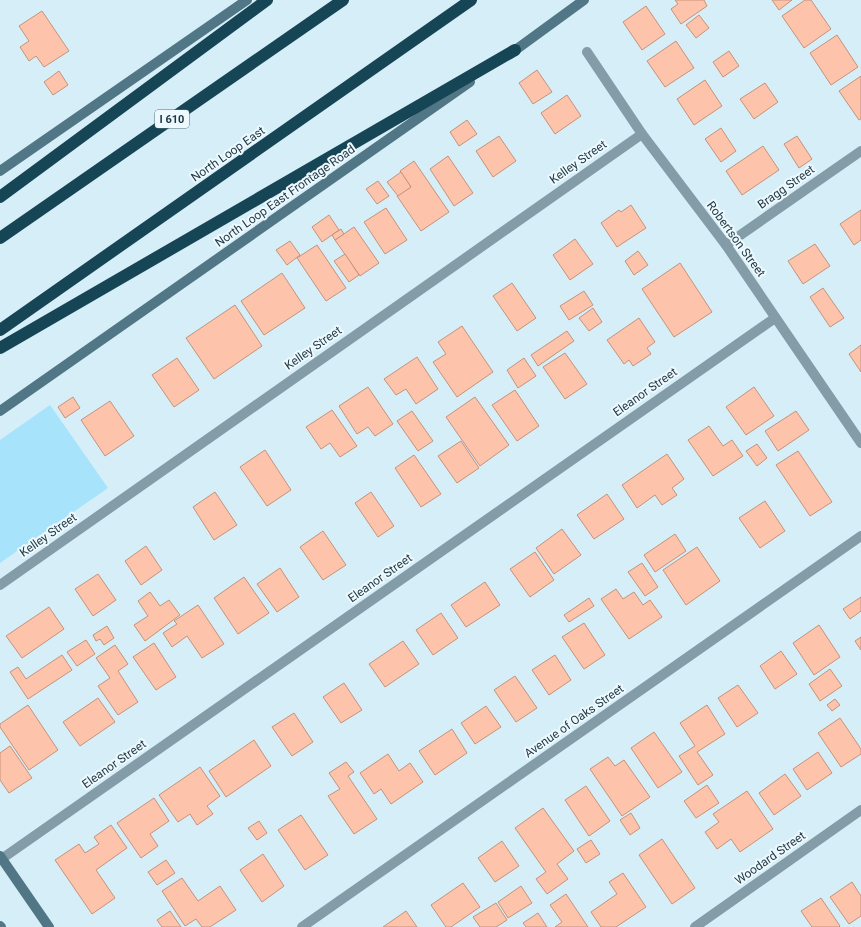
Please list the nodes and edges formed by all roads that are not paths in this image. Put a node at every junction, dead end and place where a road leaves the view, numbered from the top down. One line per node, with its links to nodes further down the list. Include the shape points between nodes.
1 (247, 0): 10 (main road)
2 (267, 0): 11 (highway)
3 (343, 0): 12 (highway, I 610)
4 (471, 0): 15 (highway, North Loop East)
5 (584, 0): 6 (main road, North Loop East Frontage Road)
6 (515, 50): 16 (highway); 17 (main road, North Loop East Frontage Road)
7 (587, 52): 8 (street, Robertson Street)
8 (642, 134): 13 (street, Robertson Street); 20 (street, Kelley Street)
9 (861, 151): 13 (street, Bragg Street)
10 (0, 171)
11 (0, 198)
12 (0, 238)
13 (726, 245): 14 (street, Robertson Street)
14 (775, 318): 18 (street, Robertson Street); 22 (street, Eleanor Street)
15 (0, 330)
16 (0, 348)
17 (0, 412)
18 (861, 443)
19 (861, 536): 24 (street, Avenue of Oaks Street)
20 (0, 585)
21 (861, 810): 25 (street, Woodard Street)
22 (1, 858): 23 (main road)
23 (49, 927)
24 (302, 927)
25 (695, 927)

